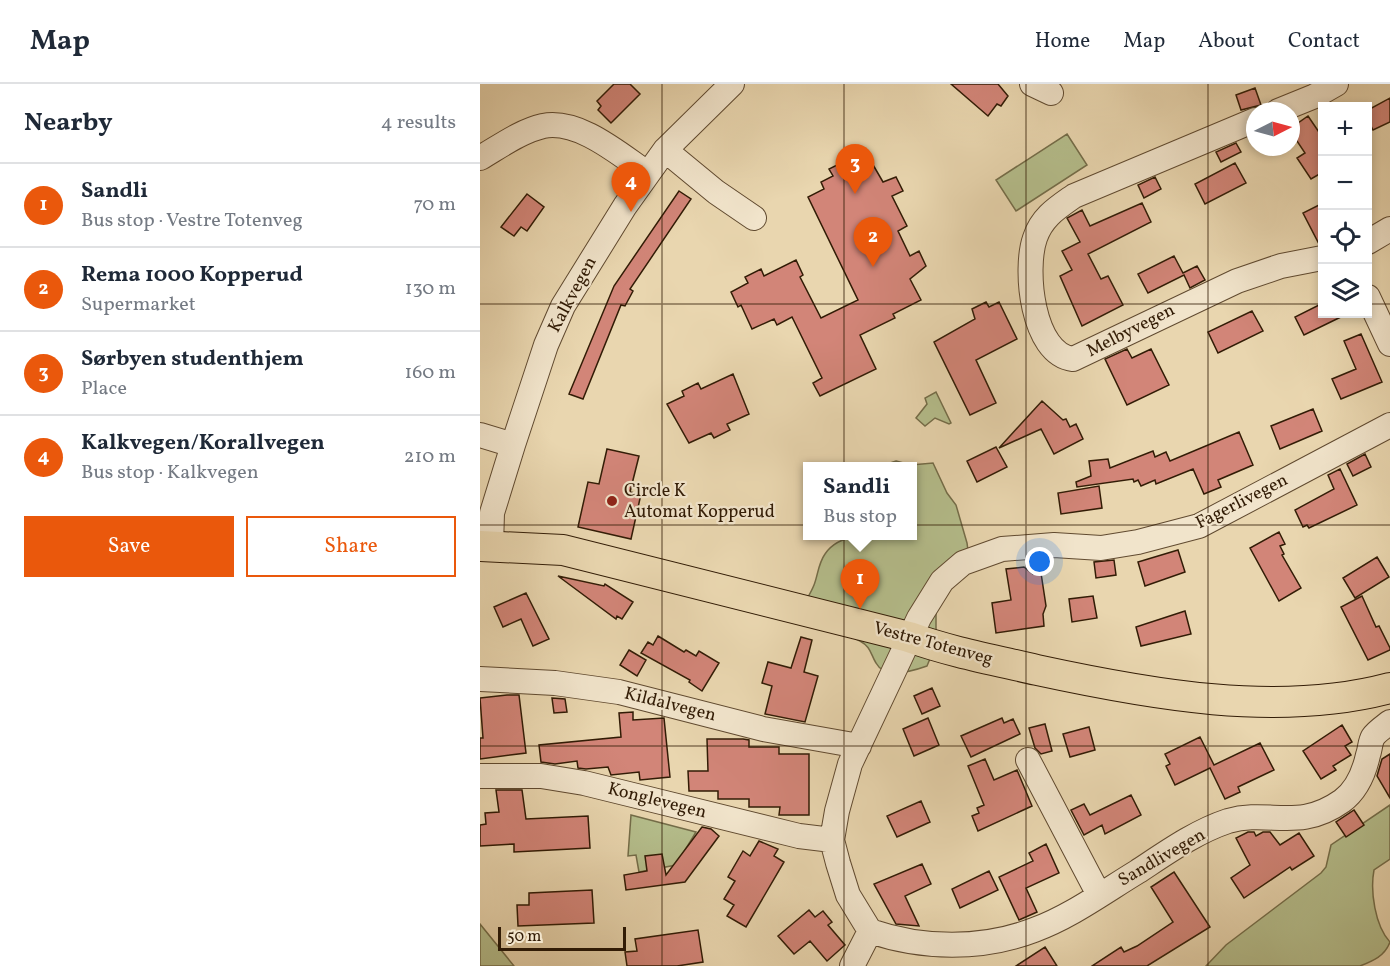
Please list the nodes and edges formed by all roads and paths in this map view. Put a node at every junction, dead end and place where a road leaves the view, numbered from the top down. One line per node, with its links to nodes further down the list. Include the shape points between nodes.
1 (732, 84): 5 (street, Kalkvegen)
2 (1336, 84): 3 (street)
3 (1300, 102)
4 (1246, 124): 11 (street, Melbyvegen, via 1074,196 1048,214 1035,238 1031,264 1032,293 1040,327 1062,356 1073,359 1237,281)
5 (665, 150): 7 (street, Kalkvegen); 8 (street)
6 (480, 158): 7 (street, via 541,126 558,125 585,134)
7 (647, 173): 16 (street, Kalkvegen, via 563,306)
8 (754, 218)
9 (1390, 229): 10 (street)
10 (1372, 240)
11 (1318, 259)
12 (1372, 306): 13 (street)
13 (1390, 344)
14 (1390, 424): 18 (street, Fagerlivegen, via 1199,526 1138,543 1101,548 1054,545 1002,549 963,563 942,581)
15 (480, 435): 16 (street)
16 (513, 445): 17 (street, Kalkvegen)
17 (485, 546): 18 (main road, Vestre Totenveg, via 562,550)
18 (909, 637): 20 (main road, Vestre Totenveg, via 949,651 1097,683 1217,700 1295,701); 22 (street)
19 (480, 679): 22 (street, Kildalvegen, via 555,683 619,692 763,729)
20 (1390, 688)
21 (1390, 722): 26 (street, Sandlivegen, via 1373,737 1359,783 1342,801 1308,818 1229,821 1185,841)
22 (859, 746): 25 (street, via 850,764)
23 (1028, 760): 26 (street, Sandlivegen)
24 (480, 776): 25 (street, Konglevegen, via 541,776 584,783 798,836)
25 (832, 840): 27 (street, via 848,895)
26 (1100, 895): 27 (street, Sandlivegen, via 1036,930 1005,939 921,945)
27 (870, 931): 28 (street)
28 (852, 966)

